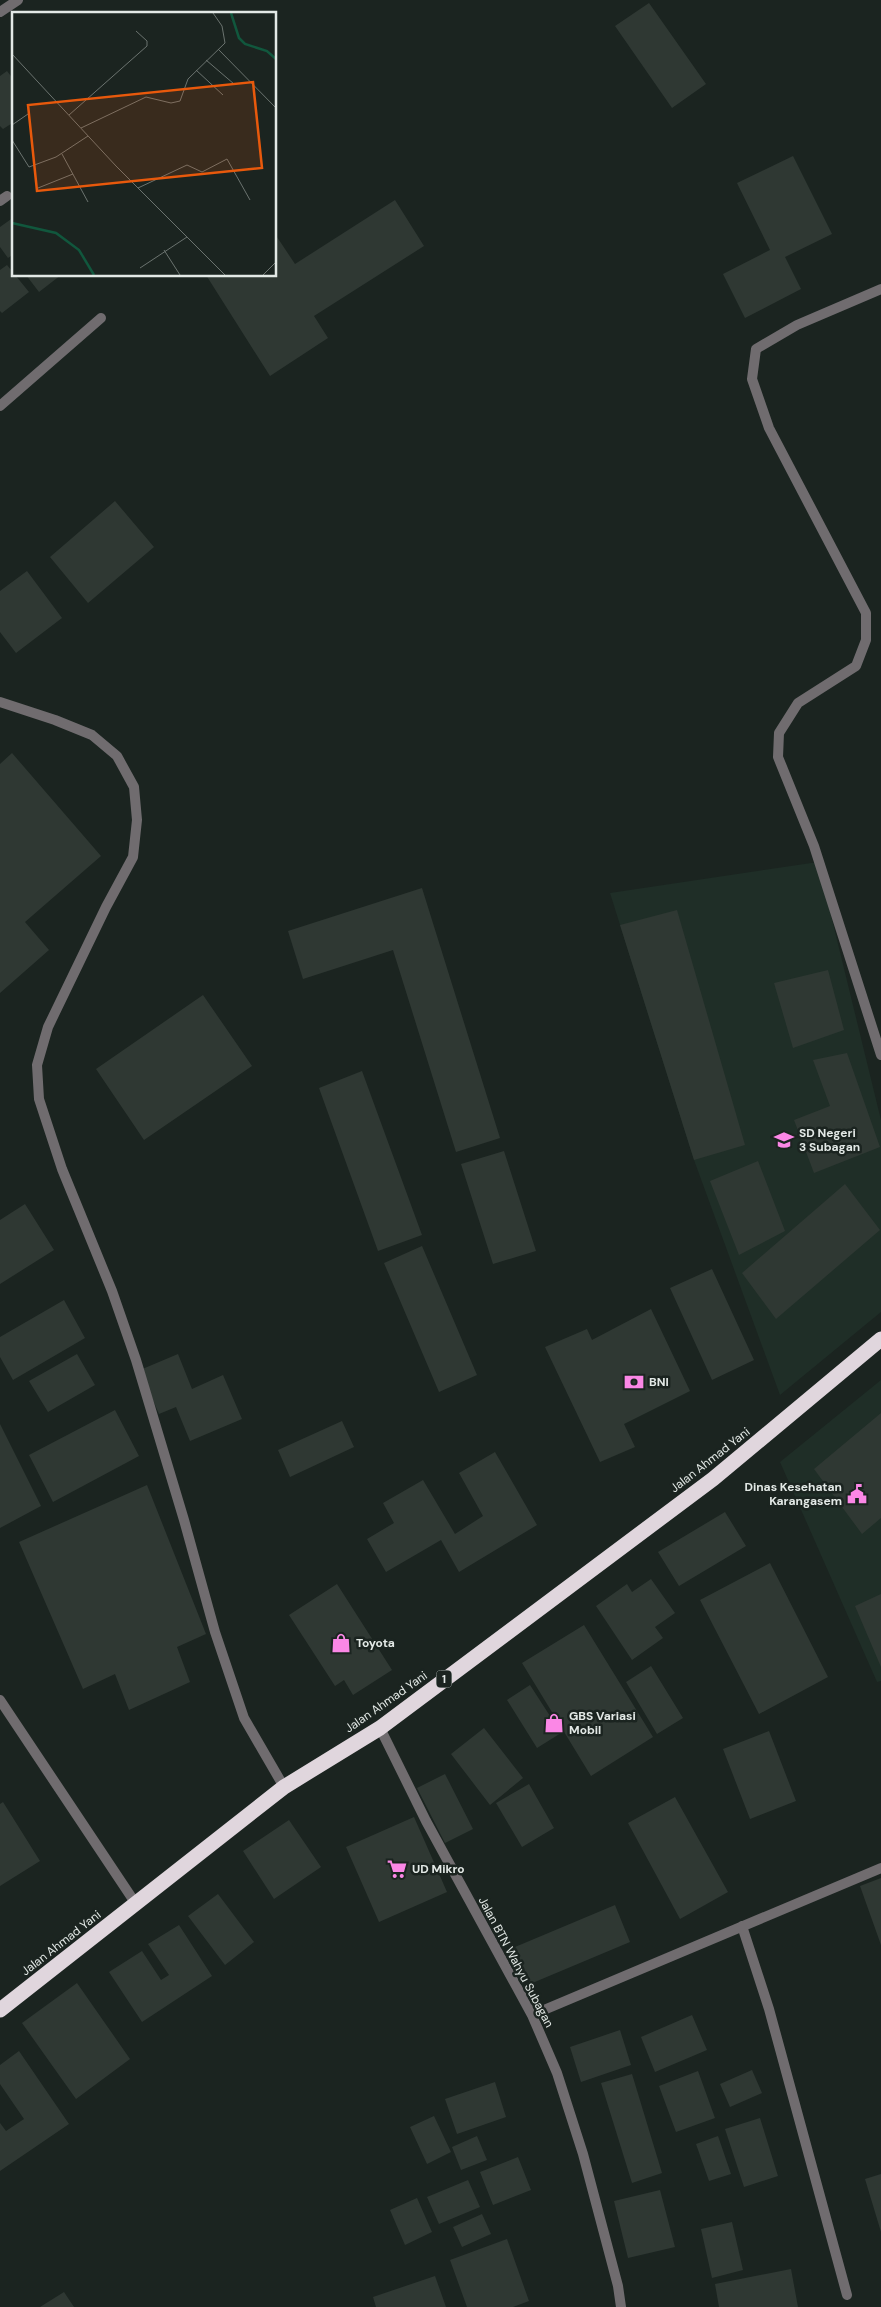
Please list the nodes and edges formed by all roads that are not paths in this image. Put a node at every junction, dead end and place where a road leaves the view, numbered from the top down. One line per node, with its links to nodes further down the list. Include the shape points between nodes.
1 (18, 0): 2 (street)
2 (0, 12)
3 (881, 289): 7 (street, via 797,325 756,349 752,379 769,428 866,613 866,640 856,666 798,703 779,733 778,757 814,846)
4 (100, 318): 5 (street)
5 (0, 406)
6 (0, 702): 11 (street, via 92,735 117,756 134,787 137,820 133,857 48,1027 37,1065 39,1099 62,1169 124,1325 215,1632 244,1718)
7 (881, 1055)
8 (881, 1338): 10 (highway, Jalan Ahmad Yani / 1, via 713,1479)
9 (0, 1700): 13 (street)
10 (380, 1728): 11 (highway, Jalan Ahmad Yani / 1); 16 (street, Jalan BTN Wahyu Subagan, via 426,1821)
11 (284, 1787): 13 (highway, Jalan Ahmad Yani / 1)
12 (881, 1868): 14 (street)
13 (136, 1904): 15 (highway, Jalan Ahmad Yani / 1)
14 (742, 1926): 16 (street); 17 (street, via 769,2009)
15 (0, 2010)
16 (532, 2014): 18 (street, Jalan BTN Wahyu Subagan, via 557,2073 583,2154)
17 (847, 2295)
18 (621, 2307)

